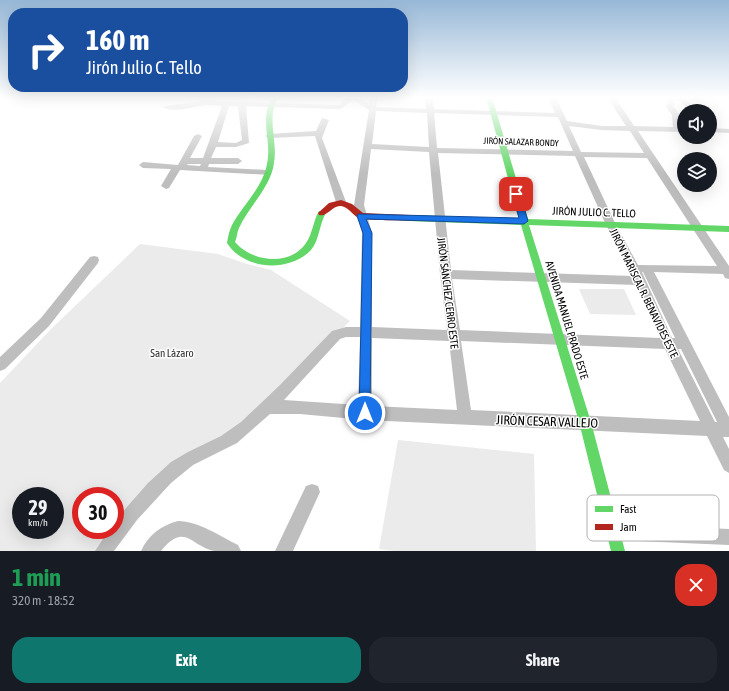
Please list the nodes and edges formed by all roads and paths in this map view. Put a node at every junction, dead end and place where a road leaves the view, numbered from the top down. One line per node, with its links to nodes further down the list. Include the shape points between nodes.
1 (220, 123): 18 (street)
2 (243, 123): 18 (street, via 245,143)
3 (268, 123): 16 (street)
4 (324, 123): 14 (street)
5 (370, 123): 19 (street)
6 (432, 123): 20 (street, JIRÓN SÁNCHEZ CERRO ESTE)
7 (497, 123): 21 (street, AVENIDA MANUEL PRADO ESTE)
8 (564, 123): 22 (street, JIRÓN MARISCAL R. BENAVIDES ESTE)
9 (579, 123): 11 (street, via 602,128)
10 (628, 123): 11 (street)
11 (631, 128): 12 (street); 23 (street)
12 (677, 130)
13 (726, 131): 17 (street)
14 (318, 133): 16 (street); 30 (street)
15 (198, 136): 26 (street)
16 (269, 136): 28 (street, via 268,145 272,160)
17 (729, 138)
18 (213, 144): 27 (street)
19 (366, 146): 20 (street, JIRÓN SALAZAR BONDY); 31 (street, via 359,205)
20 (434, 150): 21 (street, JIRÓN SALAZAR BONDY); 32 (street, JIRÓN SÁNCHEZ CERRO ESTE)
21 (505, 152): 22 (street, JIRÓN SALAZAR BONDY); 33 (street, AVENIDA MANUEL PRADO ESTE)
22 (578, 154): 23 (street, JIRÓN SALAZAR BONDY); 34 (street, JIRÓN MARISCAL R. BENAVIDES ESTE)
23 (651, 156): 35 (street)
24 (238, 161): 27 (street)
25 (143, 165): 26 (street)
26 (181, 165): 27 (street); 29 (street)
27 (204, 165): 28 (street)
28 (267, 173): 30 (street, via 232,234 231,243 240,255 281,262 298,256 315,234 319,216)
29 (166, 186)
30 (341, 202): 31 (street, via 348,204)
31 (361, 216): 32 (street, JIRÓN JULIO C. TELLO); 43 (street, via 368,233)
32 (439, 218): 33 (street, JIRÓN JULIO C. TELLO); 40 (street, JIRÓN SÁNCHEZ CERRO ESTE)
33 (524, 221): 34 (street, JIRÓN JULIO C. TELLO); 41 (street, AVENIDA MANUEL PRADO ESTE)
34 (611, 225): 35 (street, JIRÓN JULIO C. TELLO); 38 (street, JIRÓN MARISCAL R. BENAVIDES ESTE)
35 (698, 228): 36 (street, JIRÓN JULIO C. TELLO); 39 (street)
36 (729, 229)
37 (94, 260): 48 (street, via 45,322)
38 (640, 268): 39 (street); 42 (street, JIRÓN MARISCAL R. BENAVIDES ESTE); 47 (street)
39 (727, 272)
40 (446, 274): 41 (street); 44 (street, JIRÓN SÁNCHEZ CERRO ESTE)
41 (541, 277): 42 (street); 45 (street, AVENIDA MANUEL PRADO ESTE)
42 (641, 281): 46 (street, JIRÓN MARISCAL R. BENAVIDES ESTE)
43 (365, 332): 44 (street); 49 (street, via 336,335); 50 (street)
44 (454, 336): 45 (street); 51 (street, JIRÓN SÁNCHEZ CERRO ESTE)
45 (560, 341): 46 (street); 52 (street, AVENIDA MANUEL PRADO ESTE)
46 (669, 344): 47 (street); 53 (street, JIRÓN MARISCAL R. BENAVIDES ESTE)
47 (684, 344): 54 (street)
48 (0, 365)
49 (266, 407): 50 (street, JIRÓN CESAR VALLEJO, via 300,407); 61 (street, via 219,447 188,459 160,480)
50 (365, 413): 51 (street, JIRÓN CESAR VALLEJO)
51 (465, 418): 52 (street, JIRÓN CESAR VALLEJO)
52 (585, 422): 53 (street, JIRÓN CESAR VALLEJO); 57 (street, AVENIDA MANUEL PRADO ESTE)
53 (710, 429): 54 (street, JIRÓN CESAR VALLEJO); 55 (street, JIRÓN MARISCAL R. BENAVIDES ESTE)
54 (729, 430)
55 (729, 465)
56 (312, 492): 64 (street)
57 (604, 495)
58 (719, 537): 59 (street)
59 (729, 537)
60 (615, 541): 65 (street, AVENIDA MANUEL PRADO ESTE)
61 (104, 551)
62 (150, 551): 63 (street, via 168,532 182,529)
63 (232, 551)
64 (284, 551)
65 (618, 551)

